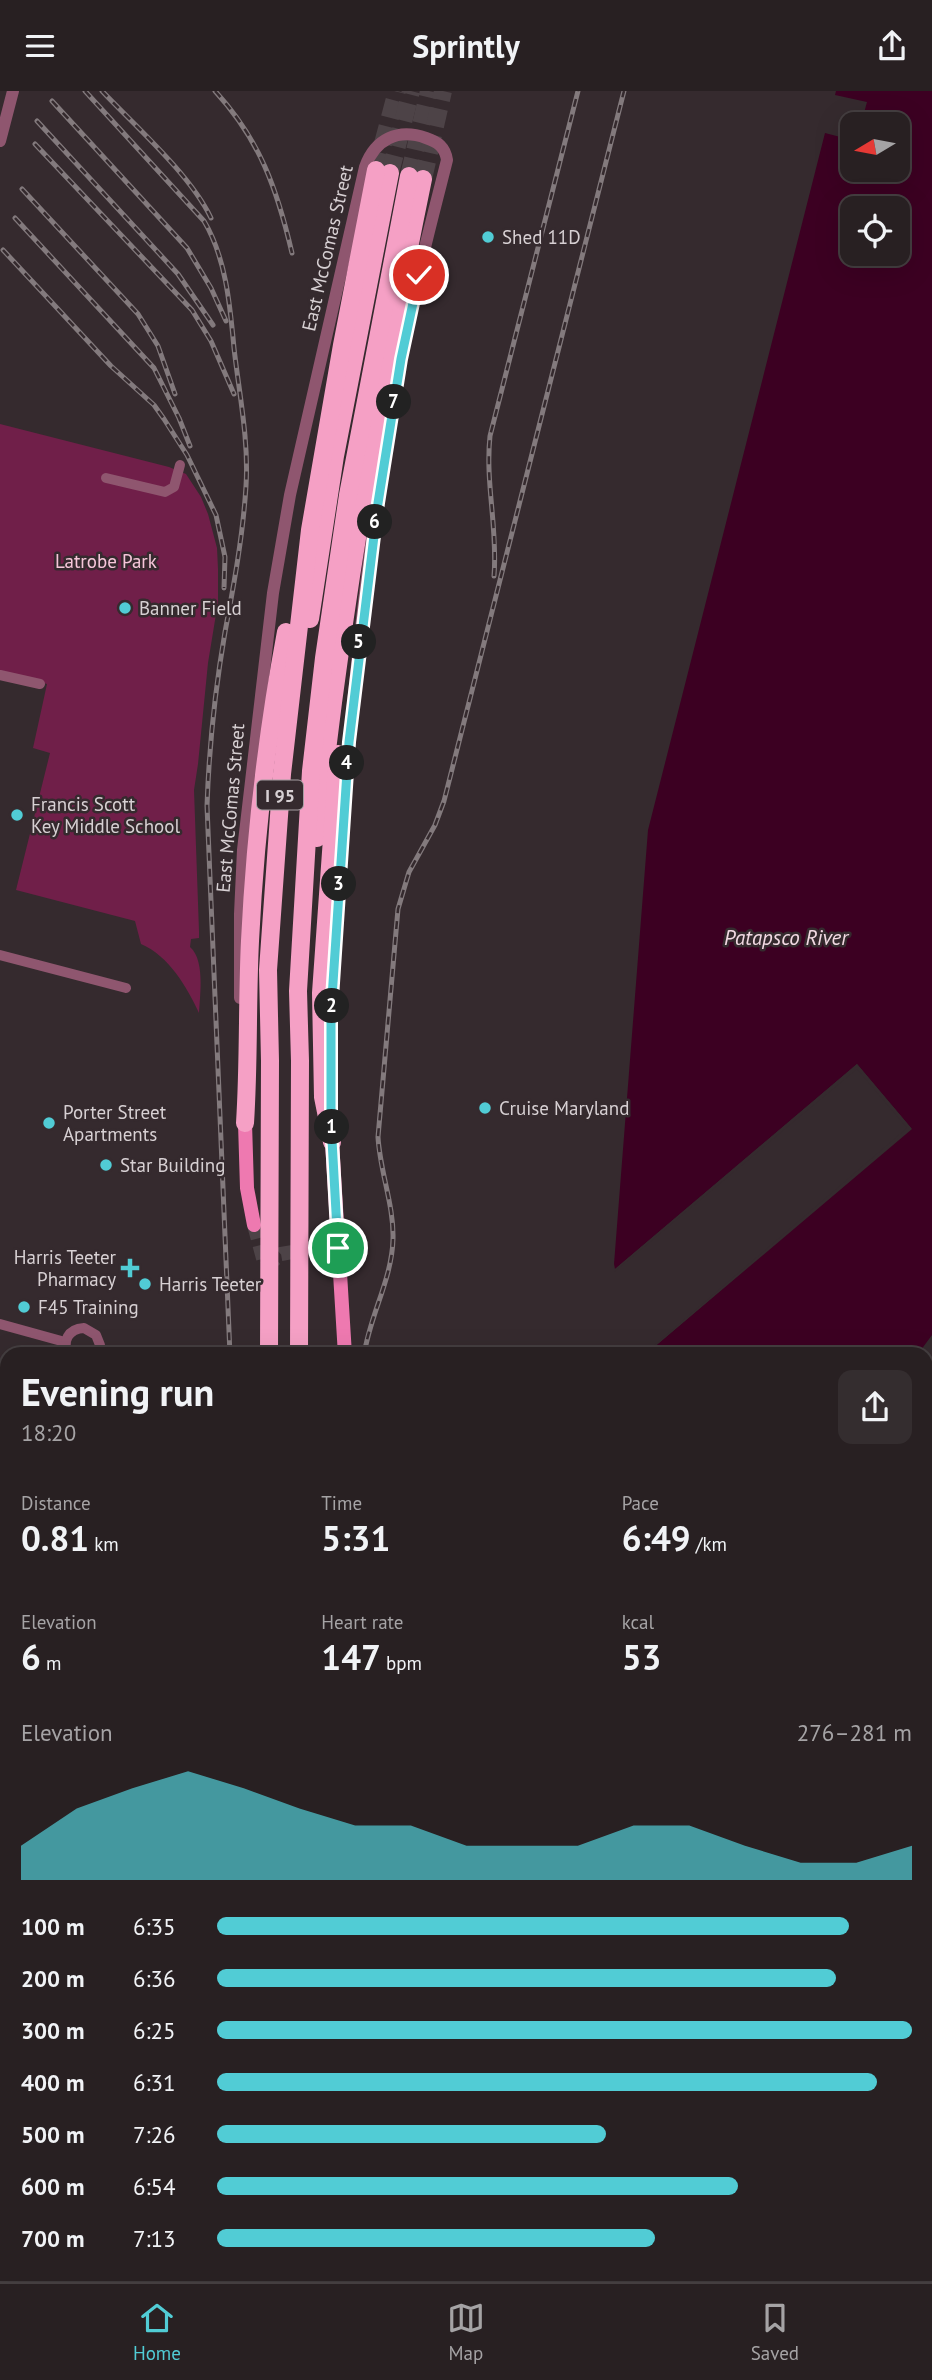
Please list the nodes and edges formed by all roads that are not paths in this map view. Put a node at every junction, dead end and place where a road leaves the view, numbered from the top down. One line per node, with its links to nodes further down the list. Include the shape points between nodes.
1 (13, 91): 2 (street)
2 (0, 141)
3 (180, 465): 4 (street, via 174,487 165,492)
4 (106, 478)
5 (310, 530): 12 (highway, I 95, via 276,830 268,970); 12 (highway, I 95, via 342,345 383,172 307,645); 13 (highway, via 282,655 258,843)
6 (357, 538): 11 (highway, I 95, via 321,801); 11 (highway, I 95, via 416,178 355,453 324,658 304,872); 14 (highway, via 322,962 323,1097)
7 (0, 675): 8 (street)
8 (40, 684)
9 (0, 955): 10 (street)
10 (126, 988)
11 (300, 1061): 24 (highway, I 95)
12 (270, 1062): 23 (highway, I 95)
13 (245, 1123): 14 (street, East McComas Street, via 241,883 272,593 365,167 382,141 411,134 441,145 447,160 403,349 361,626 334,963); 15 (main road, East McComas Street, via 247,1188)
14 (332, 1142): 16 (main road, East McComas Street)
15 (254, 1225)
16 (338, 1248): 17 (main road); 19 (main road, East McComas Street)
17 (314, 1249)
18 (0, 1324): 20 (street)
19 (344, 1335): 25 (main road); 26 (main road, East McComas Street)
20 (65, 1342): 21 (street); 22 (street, via 74,1330 88,1329 99,1339)
21 (66, 1347)
22 (98, 1347)
23 (269, 1347)
24 (299, 1347)
25 (342, 1347)
26 (345, 1347)

